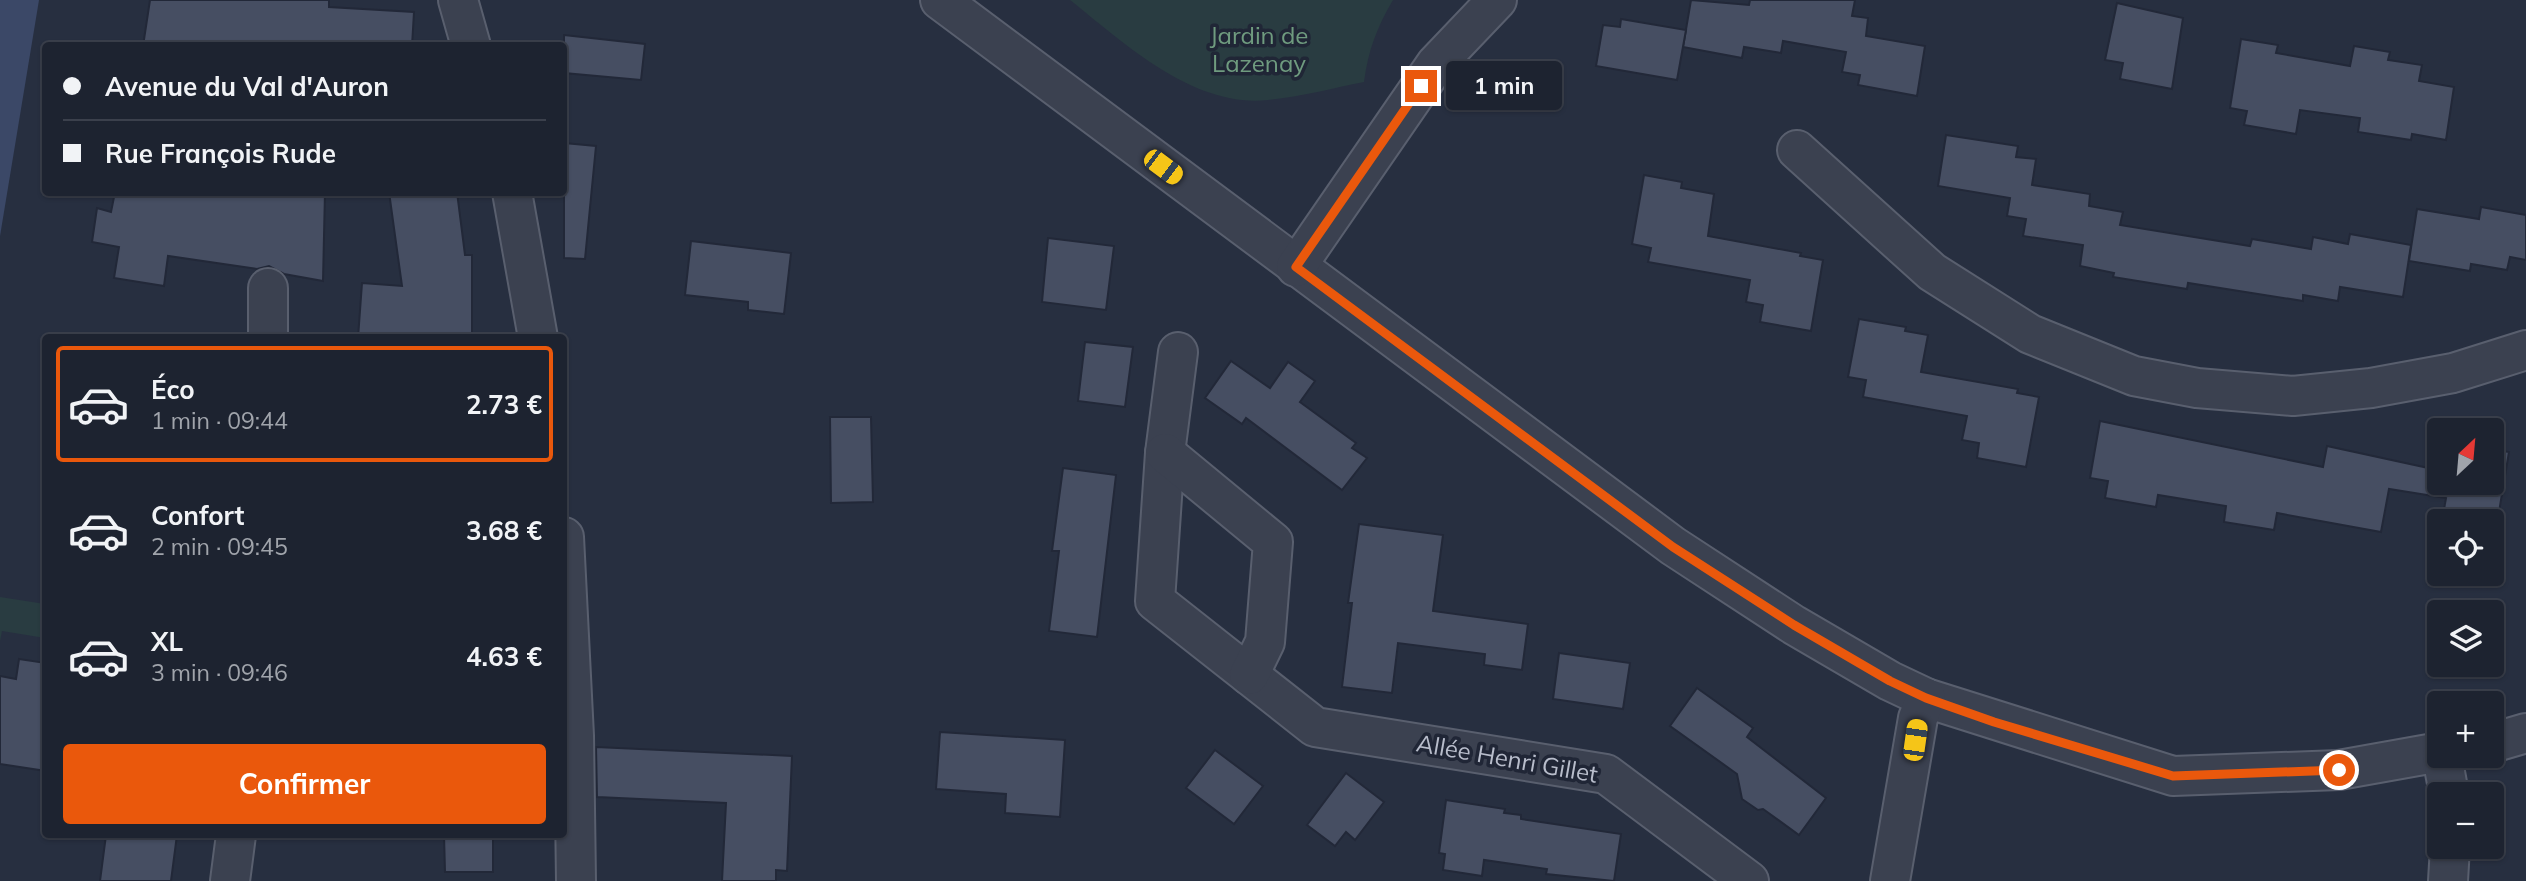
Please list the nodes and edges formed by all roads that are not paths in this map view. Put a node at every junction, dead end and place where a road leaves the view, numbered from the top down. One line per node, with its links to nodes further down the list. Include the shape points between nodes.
1 (458, 0): 4 (street)
2 (940, 0): 7 (street)
3 (1497, 0): 7 (street, via 1436,64)
4 (470, 42)
5 (1797, 150): 11 (street, via 1932,272 2030,334 2134,376 2197,388 2293,396 2453,373)
6 (513, 196): 10 (street)
7 (1296, 267): 16 (street, via 1673,547 1794,625)
8 (268, 288): 9 (street)
9 (268, 334)
10 (537, 334)
11 (2526, 350)
12 (1178, 352): 13 (street, Allée Henri Gillet)
13 (1165, 453): 15 (street, Allée Henri Gillet, via 1155,601); 15 (street, via 1273,542 1265,642)
14 (567, 644): 23 (street)
15 (1249, 675): 24 (street, Allée Henri Gillet, via 1315,727 1606,774)
16 (1926, 698): 19 (street, via 2173,776 2339,770); 25 (street, via 1918,718)
17 (2526, 733): 18 (street)
18 (2504, 739)
19 (2427, 756)
20 (236, 838): 22 (street)
21 (2449, 859): 26 (street)
22 (230, 881)
23 (576, 881)
24 (1749, 881)
25 (1890, 881)
26 (2448, 881)

